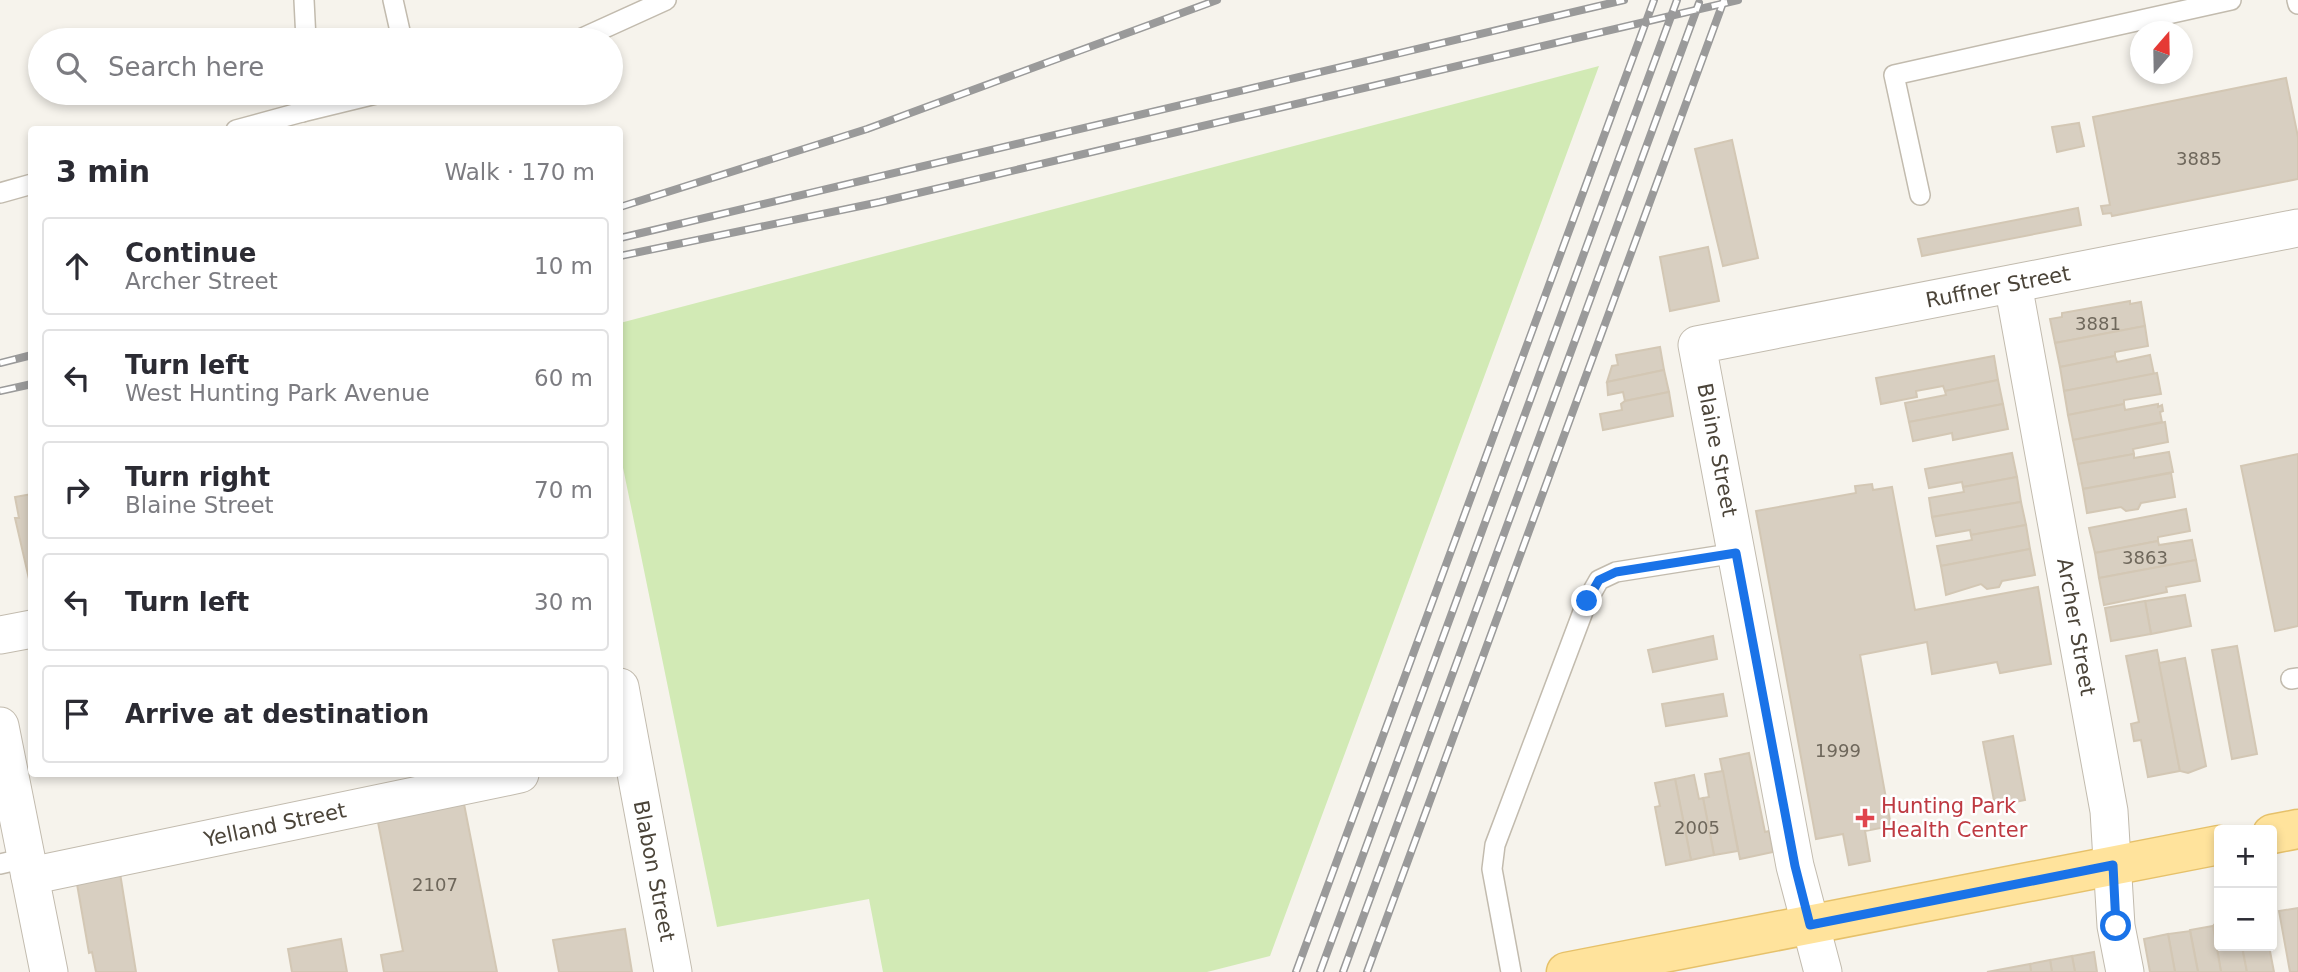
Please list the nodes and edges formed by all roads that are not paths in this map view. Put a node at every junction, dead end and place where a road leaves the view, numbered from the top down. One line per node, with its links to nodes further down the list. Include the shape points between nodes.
1 (304, 0): 5 (lane)
2 (393, 0): 6 (lane)
3 (666, 0): 7 (lane)
4 (2231, 0): 12 (lane, via 1894,75)
5 (305, 28)
6 (399, 28)
7 (604, 28)
8 (295, 105): 9 (lane)
9 (245, 126)
10 (28, 185): 11 (lane)
11 (0, 192)
12 (1920, 195)
13 (2298, 228): 14 (street, Ruffner Street)
14 (2013, 284): 15 (street, Ruffner Street); 27 (street, Archer Street, via 2109,811)
15 (1697, 345): 16 (street, Blaine Street)
16 (1736, 553): 29 (street, Blaine Street); 32 (lane, via 1616,572 1599,580 1587,601 1495,845 1492,869)
17 (28, 630): 18 (street)
18 (0, 635)
19 (623, 725): 21 (street, Blabon Street)
20 (0, 726): 22 (street)
21 (625, 751): 31 (street, Blabon Street)
22 (4, 767): 28 (street)
23 (504, 777): 28 (street, Yelland Street)
24 (2298, 829): 25 (main road)
25 (2277, 833)
26 (2214, 846): 27 (main road)
27 (2113, 865): 29 (main road); 35 (street, Archer Street, via 2116,926)
28 (19, 866): 30 (street)
29 (1810, 925): 33 (main road); 34 (street, Blaine Street)
30 (49, 972)
31 (673, 972)
32 (1511, 972)
33 (1566, 972)
34 (1823, 972)
35 (2125, 972)

